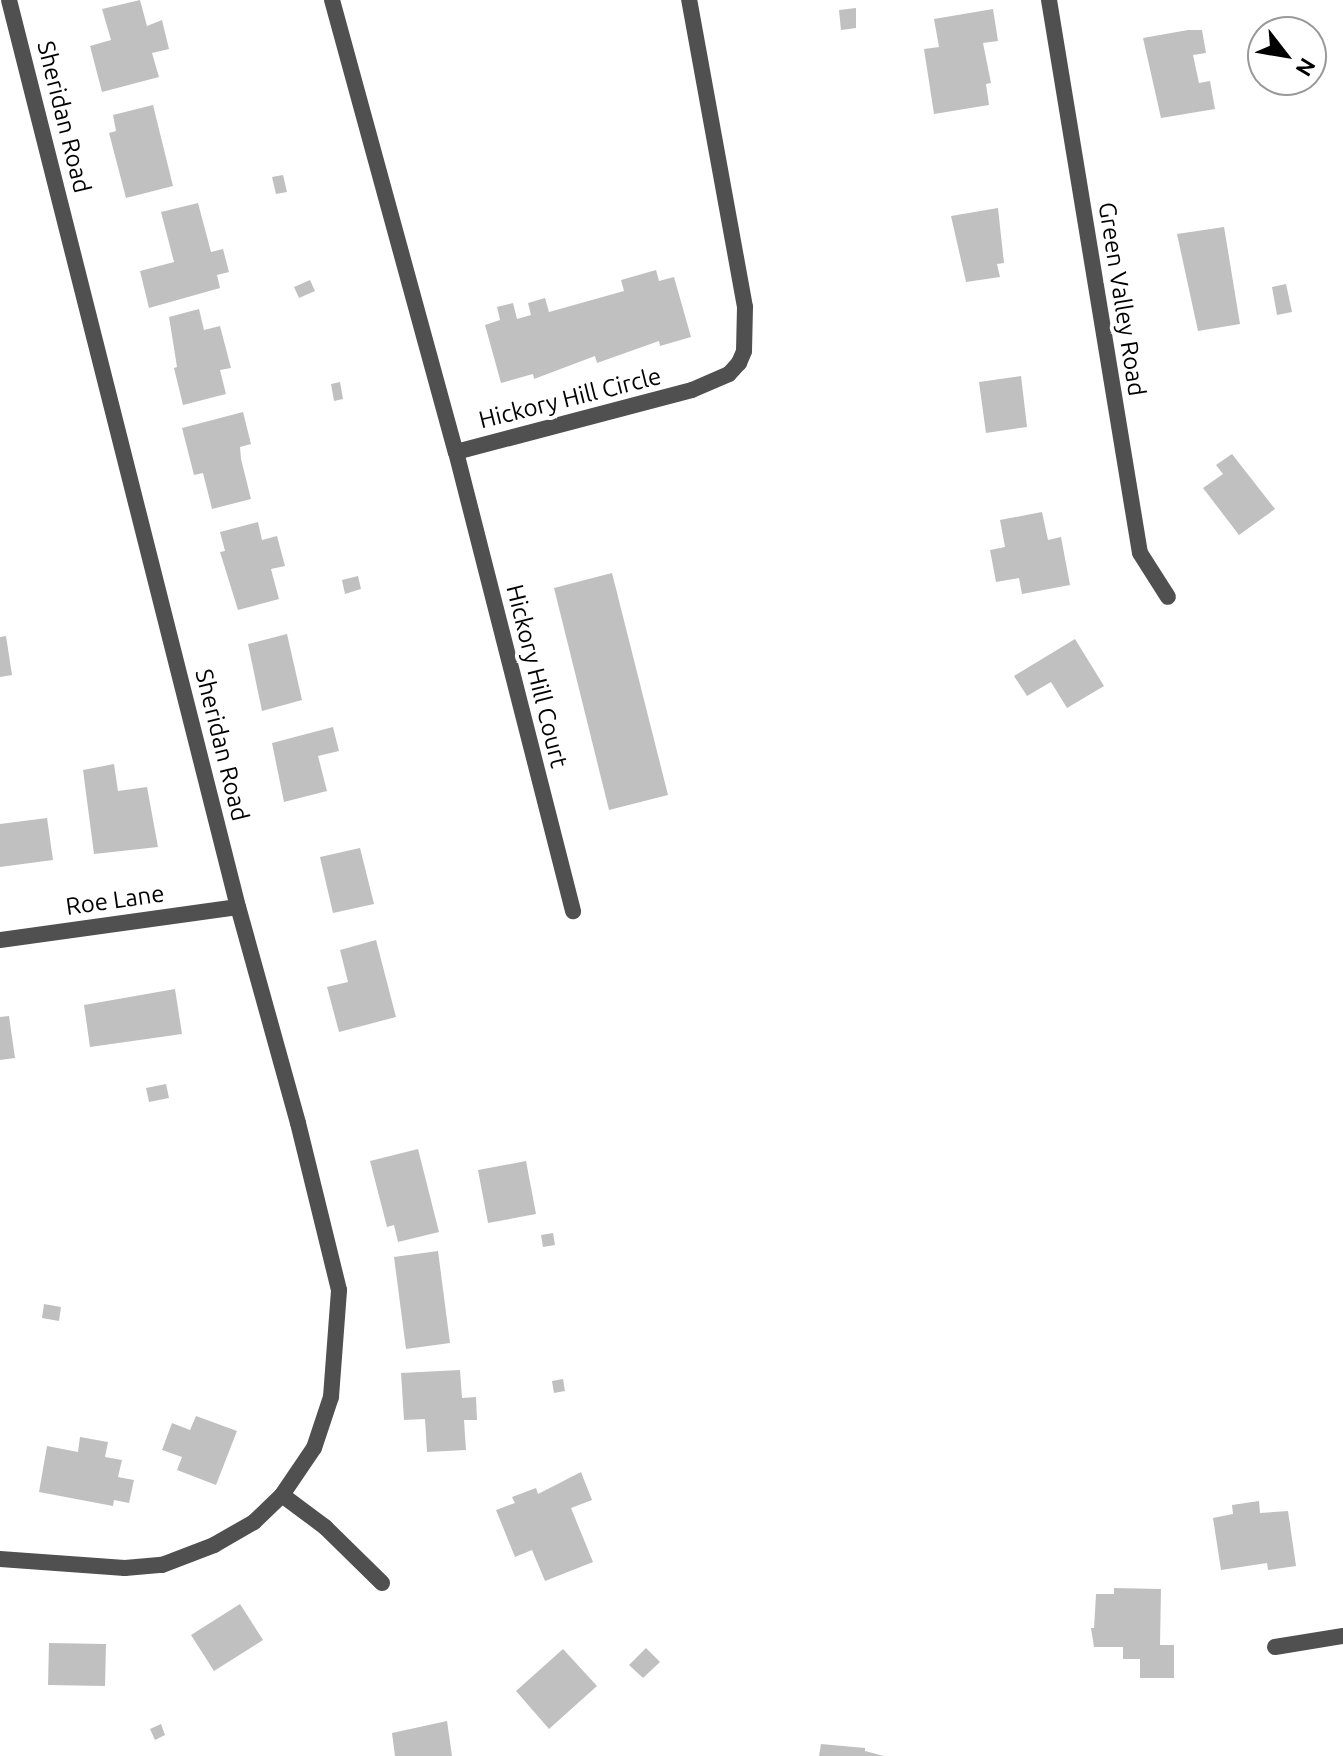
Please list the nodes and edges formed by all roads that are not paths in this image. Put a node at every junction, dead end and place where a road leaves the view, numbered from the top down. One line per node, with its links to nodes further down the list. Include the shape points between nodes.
1 (9, 0): 7 (street, Sheridan Road)
2 (332, 0): 5 (street, Hickory Hill Circle)
3 (689, 0): 5 (street, Hickory Hill Circle, via 745,307 739,363 729,374 692,390)
4 (1049, 0): 6 (street, Green Valley Road, via 1140,553)
5 (456, 452): 8 (street, Hickory Hill Court)
6 (1168, 597)
7 (238, 907): 9 (street, Roe Lane); 10 (street, Sheridan Road, via 339,1290 331,1397 314,1448)
8 (573, 911)
9 (0, 940)
10 (282, 1495): 11 (street, Sheridan Road, via 254,1522 162,1565 125,1568); 12 (street, via 325,1527)
11 (0, 1559)
12 (382, 1583)
13 (1343, 1636): 14 (street)
14 (1275, 1647)

